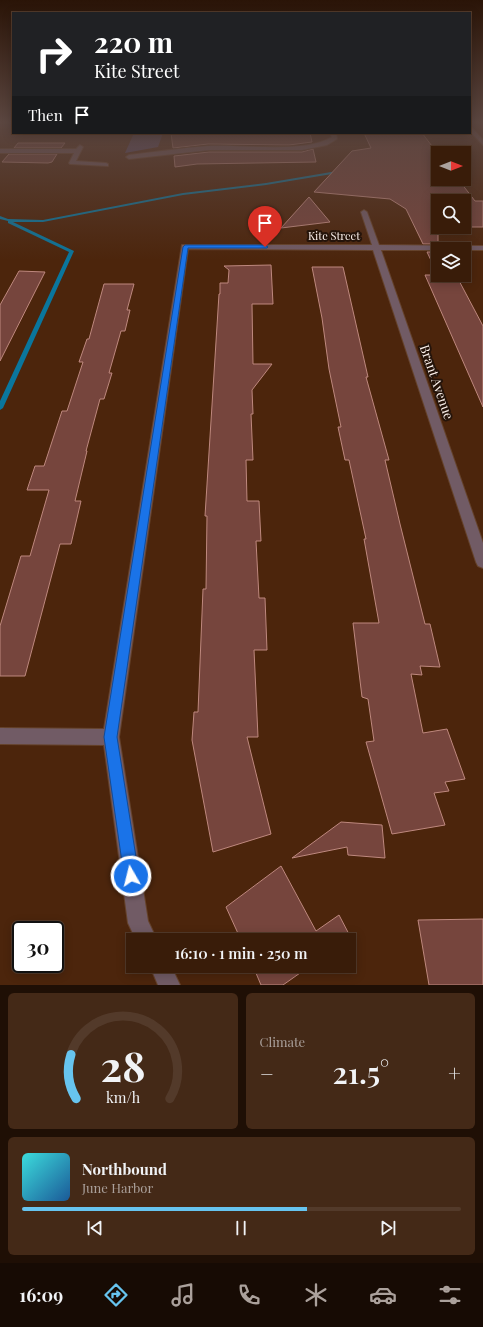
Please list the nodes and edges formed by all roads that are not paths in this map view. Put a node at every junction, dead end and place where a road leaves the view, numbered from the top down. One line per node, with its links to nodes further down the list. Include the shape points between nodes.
1 (364, 212): 2 (street, Brant Avenue)
2 (377, 247): 3 (street, Kite Street); 4 (street, Brant Avenue); 6 (street, Kite Street, via 185,247)
3 (483, 248)
4 (483, 562)
5 (0, 736): 6 (street)
6 (111, 737): 7 (street, via 138,922)
7 (144, 933)
8 (163, 973): 9 (street)
9 (169, 985)

